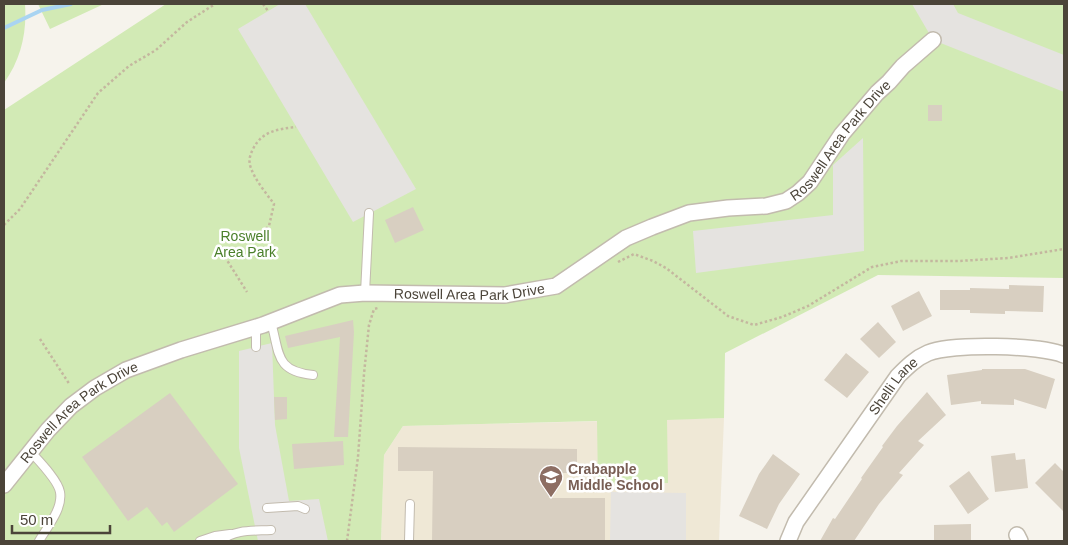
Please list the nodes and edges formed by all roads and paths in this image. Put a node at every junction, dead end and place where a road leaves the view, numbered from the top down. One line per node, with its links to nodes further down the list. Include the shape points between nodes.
1 (215, 4): 7 (path, via 187,22 156,50 128,66 98,93 20,209)
2 (263, 4): 3 (path)
3 (268, 11)
4 (933, 40): 13 (street, Roswell Area Park Drive, via 877,93 842,134 810,182 786,201 766,206 689,213 652,226 626,238 556,286 505,295)
5 (296, 127): 8 (path, via 276,129 264,135 250,158 251,168 274,204)
6 (369, 213): 13 (lane)
7 (4, 225)
8 (266, 229)
9 (1064, 248): 10 (path, via 1008,258 901,261 872,267 808,306 754,325 728,316 666,268)
10 (634, 254)
11 (224, 257): 12 (path)
12 (247, 292)
13 (365, 293): 15 (street, Roswell Area Park Drive, via 340,295)
14 (374, 309): 32 (path, via 369,325 358,466)
15 (270, 322): 16 (street, Roswell Area Park Drive); 20 (lane, via 286,367 298,374)
16 (256, 328): 18 (lane); 22 (street, Roswell Area Park Drive, via 126,370 71,406)
17 (40, 339): 21 (path)
18 (256, 347)
19 (1064, 355): 34 (street, Shelli Lane, via 1035,348 955,347 927,353 911,363 898,376 796,522)
20 (313, 376)
21 (70, 385)
22 (30, 451): 23 (street, Roswell Area Park Drive); 29 (lane, via 60,492 54,516)
23 (4, 486)
24 (410, 504): 33 (lane)
25 (267, 508): 26 (lane, via 298,506)
26 (305, 509)
27 (271, 530): 28 (lane)
28 (230, 534): 30 (lane); 31 (lane)
29 (39, 541)
30 (200, 541)
31 (220, 541)
32 (347, 541)
33 (409, 541)
34 (788, 541)

